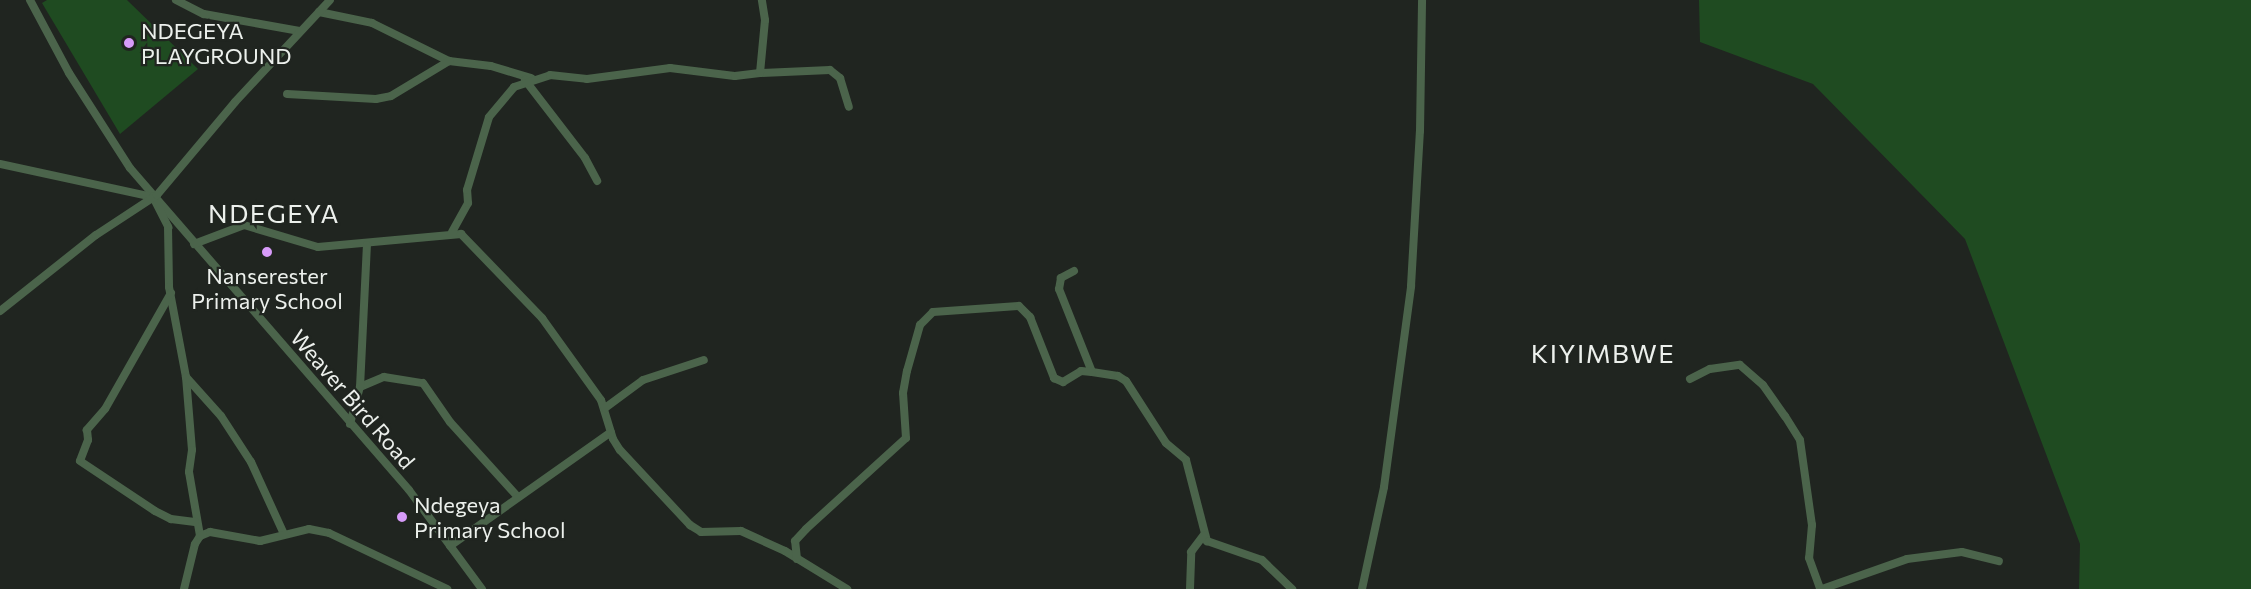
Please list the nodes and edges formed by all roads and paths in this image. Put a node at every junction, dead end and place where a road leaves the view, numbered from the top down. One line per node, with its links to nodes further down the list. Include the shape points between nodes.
1 (30, 0): 15 (street, Weaver Bird Road, via 69,73 130,168)
2 (176, 0): 7 (street, via 204,14)
3 (330, 0): 6 (street)
4 (762, 0): 9 (street, via 765,20)
5 (1422, 0): 44 (street, via 1411,286 1384,487)
6 (319, 12): 7 (street); 8 (street, via 372,22)
7 (299, 31): 15 (street)
8 (449, 62): 10 (street, via 490,66); 11 (street, via 391,96 376,99)
9 (760, 73): 10 (street, via 735,76 670,68 587,79 550,75); 12 (street, via 830,70 840,78)
10 (528, 79): 14 (street); 16 (street, via 502,99 489,117 468,190 468,203)
11 (286, 94)
12 (849, 107)
13 (0, 164): 15 (street)
14 (597, 181)
15 (155, 196): 17 (street, Weaver Bird Road); 20 (street, via 168,227); 21 (street)
16 (452, 232): 18 (street); 27 (street, via 470,240 518,289)
17 (194, 244): 18 (street, via 250,225 312,246); 28 (street, Weaver Bird Road)
18 (367, 245): 26 (street)
19 (1074, 271): 23 (street, via 1060,278 1059,289)
20 (171, 293): 24 (street); 31 (street, via 105,409 87,430 88,440 80,461 155,511 171,519)
21 (0, 311)
22 (704, 360): 27 (street, via 643,380)
23 (1092, 372): 33 (street, via 1126,381 1166,444 1186,460); 36 (street, via 1081,371 1062,382 1054,378 1030,316 1019,306 933,312 920,325 907,371 903,393 906,438 795,541)
24 (186, 377): 31 (street); 32 (street, via 221,416 251,462)
25 (1690, 379): 45 (street, via 1710,369 1740,365 1763,385 1800,440 1812,525 1809,558)
26 (360, 387): 28 (street); 30 (street, via 384,377 423,383 450,422)
27 (605, 408): 29 (street)
28 (351, 424): 35 (street, Weaver Bird Road, via 410,490)
29 (611, 432): 30 (street); 36 (street, via 620,450 694,528 701,532 741,531)
30 (518, 497): 35 (street)
31 (195, 522): 34 (street)
32 (284, 534): 34 (street, via 248,541 210,532); 39 (street, via 309,530 329,533)
33 (1204, 535): 42 (street, via 1191,552); 43 (street, via 1210,544 1271,565)
34 (200, 536): 38 (street)
35 (450, 546): 40 (street, Weaver Bird Road)
36 (798, 559): 41 (street)
37 (1999, 561): 45 (street, via 1962,552 1907,559)
38 (184, 589)
39 (447, 589)
40 (482, 589)
41 (847, 589)
42 (1190, 589)
43 (1292, 589)
44 (1362, 589)
45 (1821, 589)

